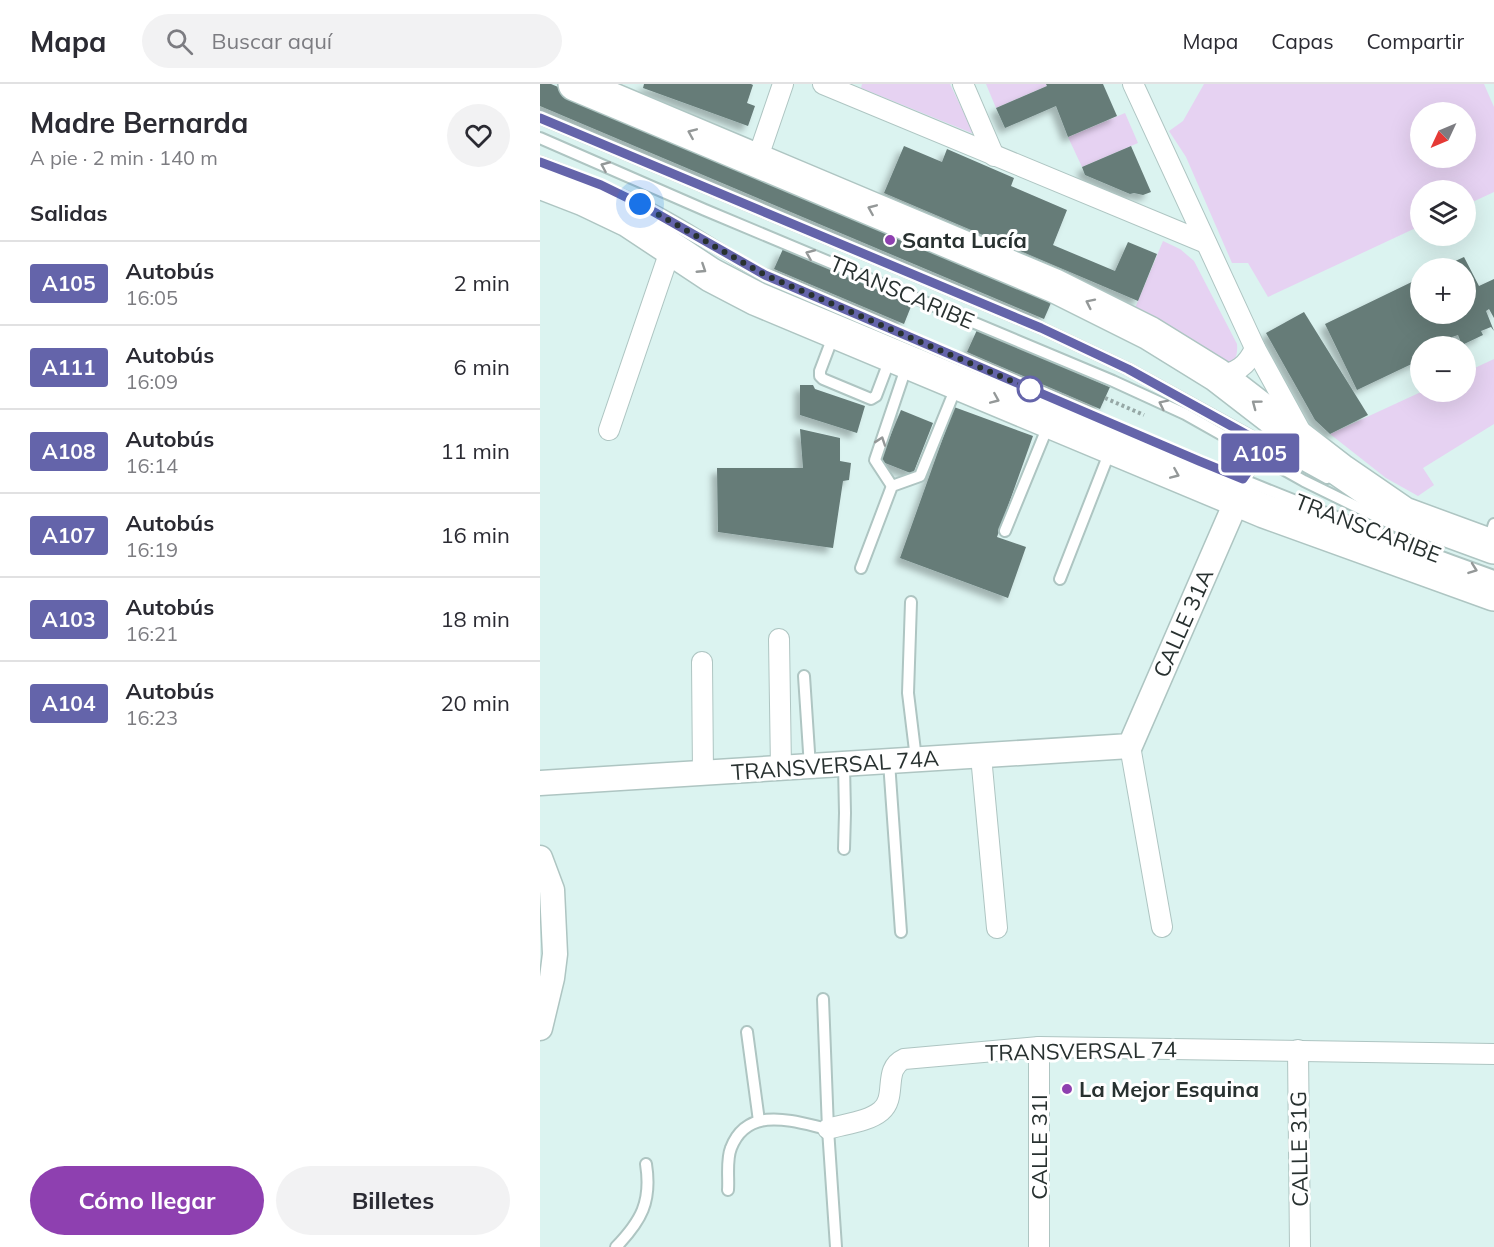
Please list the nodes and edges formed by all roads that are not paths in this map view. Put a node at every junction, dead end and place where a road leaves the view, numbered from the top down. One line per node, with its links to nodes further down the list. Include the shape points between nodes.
1 (575, 84): 6 (highway)
2 (783, 84): 10 (street)
3 (823, 84): 9 (street)
4 (963, 84): 9 (street)
5 (1132, 84): 13 (street)
6 (618, 92): 10 (highway, one-way to 6)
7 (540, 117): 22 (lane, TRANSCARIBE, via 1041,328 1128,369)
8 (540, 138): 25 (lane, TRANSCARIBE, one-way to 8, via 1185,414 1113,381)
9 (994, 156): 13 (street)
10 (757, 160): 18 (highway, one-way to 10, via 1149,333 1055,286)
11 (540, 162): 27 (lane, TRANSCARIBE, via 640,204 765,275)
12 (540, 182): 14 (highway, via 606,208)
13 (1206, 243): 16 (street)
14 (671, 248): 15 (highway, one-way to 15, via 739,291); 21 (street)
15 (834, 332): 17 (highway); 17 (lane, via 820,376 871,399)
16 (1255, 348): 18 (street, via 1244,366); 23 (street)
17 (900, 359): 19 (highway); 26 (lane, one-way to 17, via 875,460)
18 (1217, 375): 23 (highway, one-way to 18)
19 (958, 384): 20 (highway, one-way to 20); 26 (lane, via 920,476)
20 (1049, 422): 24 (highway); 29 (lane)
21 (609, 430)
22 (1262, 443): 25 (lane); 28 (lane, TRANSCARIBE)
23 (1308, 445): 28 (highway)
24 (1112, 448): 27 (highway, one-way to 27); 33 (lane)
25 (1259, 456): 27 (lane); 28 (lane, TRANSCARIBE, via 1345,502)
26 (892, 486): 32 (lane)
27 (1240, 489): 31 (lane, TRANSCARIBE, one-way to 31, via 1363,527); 34 (highway, via 1291,522); 39 (street, CALLE 31A)
28 (1409, 524): 31 (highway)
29 (1005, 531)
30 (1446, 546): 31 (lane, TRANSCARIBE)
31 (1493, 551)
32 (861, 568)
33 (1060, 579)
34 (1494, 594)
35 (910, 603): 41 (lane, via 908,693)
36 (779, 639): 45 (street)
37 (702, 662): 46 (street)
38 (804, 676): 44 (lane)
39 (1130, 746): 40 (street, TRANSVERSAL 74A); 51 (street)
40 (981, 756): 41 (street, TRANSVERSAL 74A); 52 (street)
41 (916, 760): 42 (street, TRANSVERSAL 74A)
42 (888, 762): 43 (street, TRANSVERSAL 74A); 53 (lane)
43 (844, 765): 44 (street, TRANSVERSAL 74A); 48 (lane)
44 (810, 767): 45 (street, TRANSVERSAL 74A)
45 (781, 769): 46 (street, TRANSVERSAL 74A)
46 (703, 774): 47 (street, TRANSVERSAL 74A)
47 (540, 783)
48 (844, 849)
49 (540, 858): 50 (street)
50 (546, 889): 55 (street, via 555,954)
51 (1162, 927)
52 (997, 928)
53 (901, 932)
54 (823, 999): 61 (lane)
55 (540, 1028)
56 (747, 1032): 60 (lane)
57 (1039, 1047): 58 (street, TRANSVERSAL 74); 61 (street, TRANSVERSAL 74, via 904,1059 892,1068 888,1103 880,1112); 66 (street, CALLE 31I)
58 (1299, 1050): 59 (street, TRANSVERSAL 74); 67 (street, CALLE 31G)
59 (1494, 1054)
60 (759, 1121): 61 (lane, via 776,1118); 63 (lane, via 744,1130 730,1150)
61 (828, 1129): 65 (lane)
62 (646, 1164): 64 (lane, via 644,1208)
63 (728, 1190)
64 (616, 1247)
65 (836, 1247)
66 (1039, 1247)
67 (1300, 1247)

